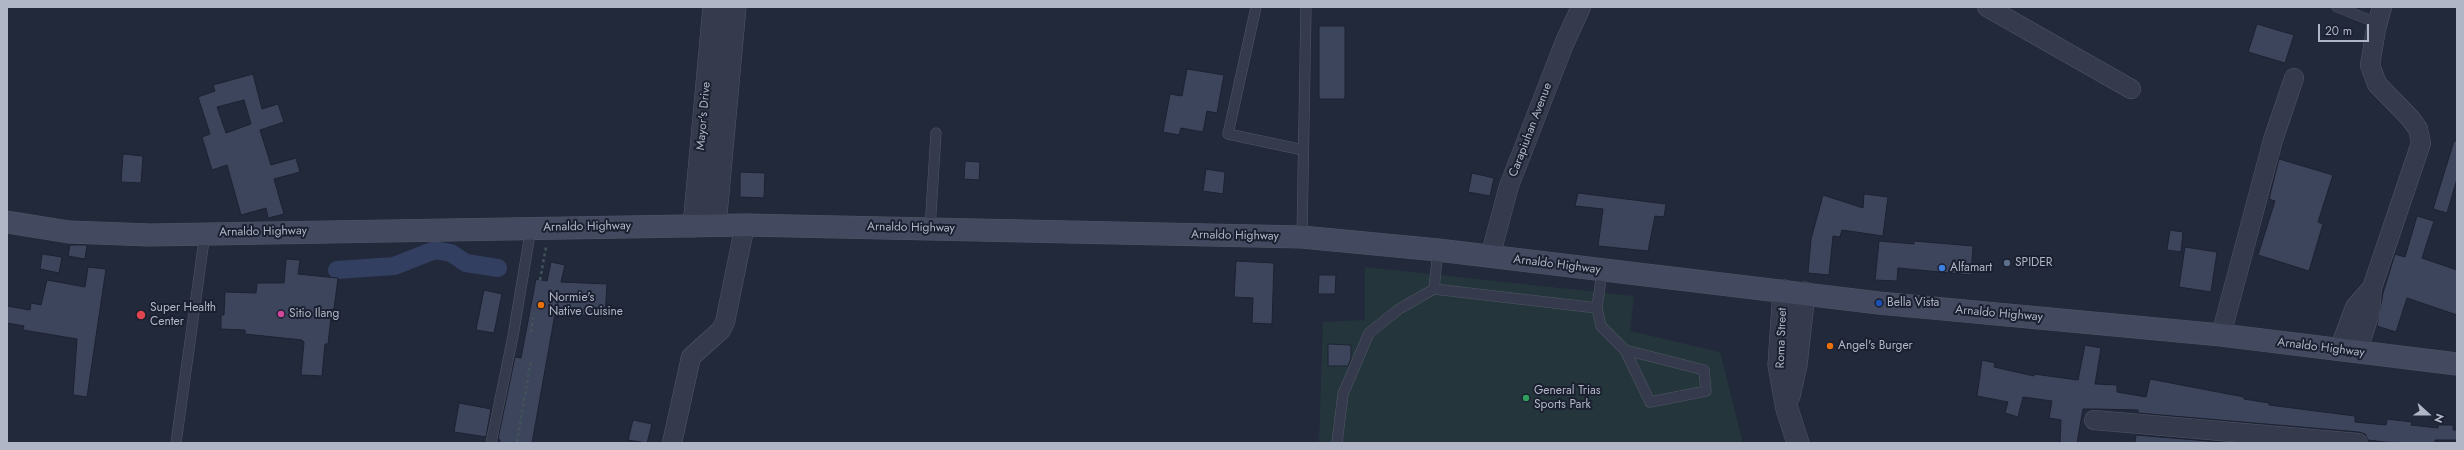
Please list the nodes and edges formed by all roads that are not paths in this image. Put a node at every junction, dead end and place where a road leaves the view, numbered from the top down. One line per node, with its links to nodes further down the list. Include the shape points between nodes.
1 (714, 7): 14 (street, Mayor's Drive)
2 (735, 7): 14 (street, Mayor's Drive)
3 (1256, 7): 12 (lane, via 1228,134)
4 (1306, 7): 12 (lane)
5 (1581, 7): 21 (street, Carapiuhan Avenue, via 1509,186)
6 (1987, 7): 10 (street)
7 (2337, 7): 8 (lane)
8 (2380, 15): 28 (street, via 2370,65 2377,84 2418,129 2421,143 2372,288 2355,307)
9 (2294, 78): 26 (street, via 2273,140)
10 (2131, 89)
11 (936, 133): 17 (lane)
12 (1303, 150): 19 (lane)
13 (7, 222): 18 (main road, Arnaldo Highway, via 69,232)
14 (704, 225): 15 (main road, Arnaldo Highway); 16 (main road, Arnaldo Highway)
15 (745, 225): 17 (main road, Arnaldo Highway); 33 (street, via 725,322 721,330 691,356)
16 (540, 228): 18 (main road, Arnaldo Highway); 32 (lane, via 513,336)
17 (930, 229): 19 (main road, Arnaldo Highway)
18 (205, 233): 31 (lane)
19 (1302, 238): 20 (main road, Arnaldo Highway)
20 (1438, 250): 21 (main road, Arnaldo Highway); 23 (lane)
21 (1490, 257): 22 (main road, Arnaldo Highway)
22 (1602, 271): 24 (main road, Arnaldo Highway); 25 (lane)
23 (1434, 289): 25 (lane); 34 (lane, via 1398,309 1369,333 1343,394)
24 (1794, 292): 26 (main road, Arnaldo Highway, via 1879,303); 35 (street, Roma Street, via 1779,365 1787,409)
25 (1597, 308): 27 (lane, via 1601,326)
26 (2221, 335): 28 (main road, Arnaldo Highway)
27 (1625, 350): 27 (lane, via 1650,402 1706,391 1704,370)
28 (2348, 351): 29 (main road, Arnaldo Highway)
29 (2457, 364)
30 (2094, 420): 36 (street)
31 (176, 443)
32 (491, 443)
33 (672, 443)
34 (1337, 443)
35 (1798, 443)
36 (2358, 443)

